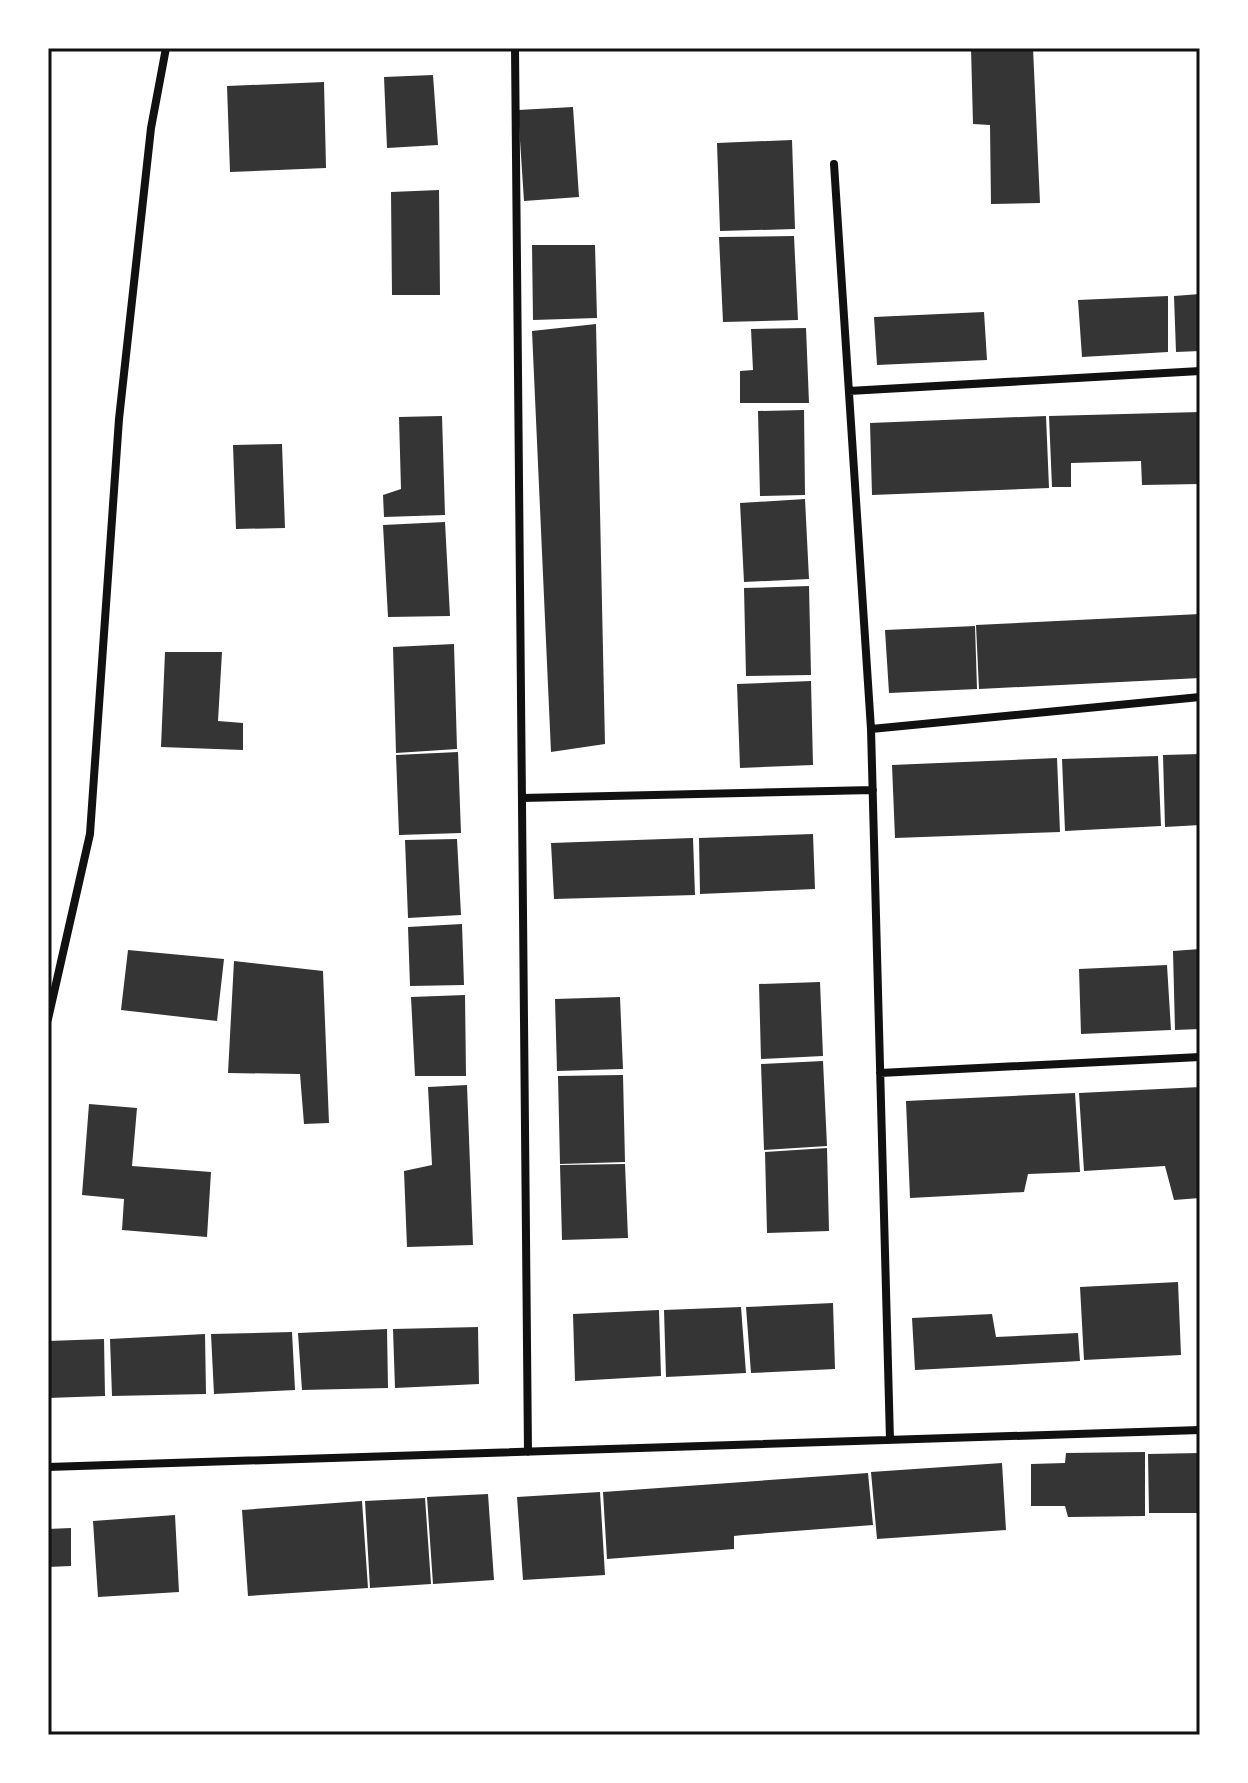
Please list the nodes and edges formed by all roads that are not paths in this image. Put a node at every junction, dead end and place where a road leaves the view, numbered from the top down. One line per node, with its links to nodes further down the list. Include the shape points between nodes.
1 (166, 48): 10 (street, via 151,128 119,419 90,834)
2 (515, 48): 9 (street)
3 (834, 164): 5 (street)
4 (1200, 371): 5 (street)
5 (849, 391): 7 (street)
6 (1200, 697): 7 (street)
7 (871, 729): 8 (street)
8 (873, 790): 9 (street); 12 (street)
9 (522, 798): 15 (street)
10 (48, 1019)
11 (1200, 1057): 12 (street)
12 (880, 1073): 14 (street)
13 (1200, 1430): 14 (street)
14 (890, 1440): 15 (street)
15 (528, 1452): 16 (street)
16 (48, 1467)

